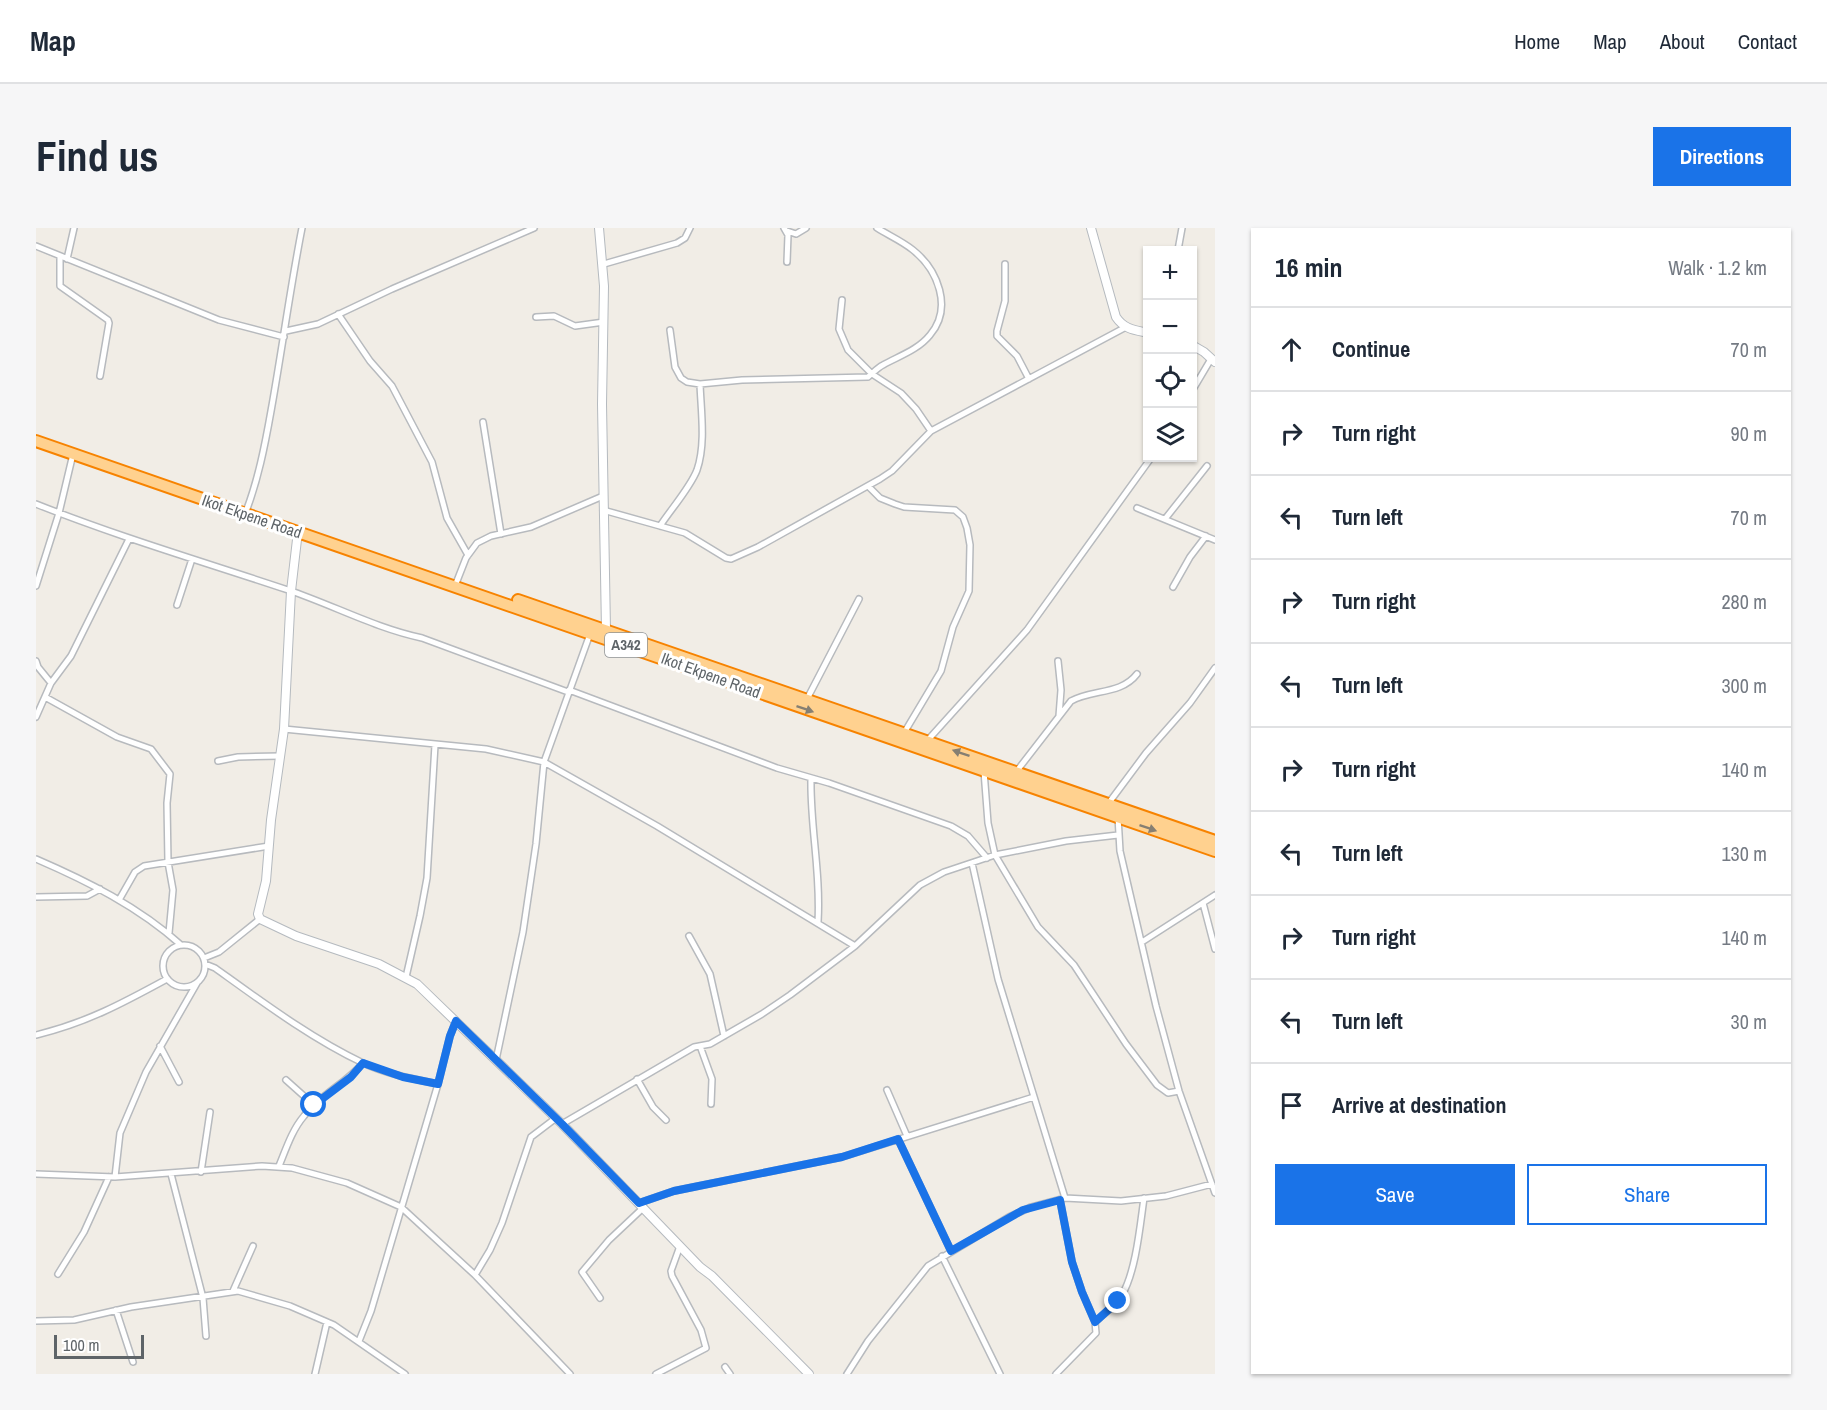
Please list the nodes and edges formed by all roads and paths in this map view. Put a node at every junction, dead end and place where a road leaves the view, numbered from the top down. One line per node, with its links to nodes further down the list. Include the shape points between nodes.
1 (74, 228): 14 (street)
2 (302, 228): 25 (street)
3 (534, 228): 19 (street)
4 (599, 228): 16 (street)
5 (690, 228): 16 (street, via 678,243)
6 (806, 228): 10 (street, via 800,234)
7 (877, 228): 28 (street, via 920,256 941,290 942,302 938,324 929,336)
8 (1091, 228): 22 (street, via 1116,316)
9 (1182, 228): 12 (street)
10 (785, 229): 15 (street)
11 (36, 246): 13 (street)
12 (1179, 246)
13 (60, 256): 14 (street); 29 (street, via 60,286 108,320)
14 (67, 260): 25 (street, via 219,320)
15 (787, 262)
16 (604, 264): 21 (street)
17 (1005, 264): 30 (street, via 1005,301 998,336 1017,356)
18 (842, 300): 28 (street, via 842,339)
19 (338, 314): 25 (street); 54 (street, via 392,386 432,462 447,518)
20 (536, 316): 21 (street, via 554,316 575,326)
21 (604, 322): 41 (street)
22 (1126, 327): 24 (street); 30 (street)
23 (670, 330): 31 (street, via 677,371 687,382)
24 (1143, 332)
25 (285, 334): 45 (street, via 264,450)
26 (1197, 348): 27 (street)
27 (1213, 360): 32 (street)
28 (872, 374): 31 (street, via 863,378); 34 (street, via 901,393)
29 (100, 376)
30 (1029, 379): 34 (street)
31 (700, 384): 48 (street, via 700,458 696,472)
32 (1197, 384)
33 (483, 422): 50 (street)
34 (931, 431): 40 (street, via 892,471)
35 (36, 434): 45 (highway, Ikot Ekpene Road / A342)
36 (36, 441): 37 (highway, Ikot Ekpene Road / A342)
37 (73, 454): 45 (highway, Ikot Ekpene Road / A342); 46 (street)
38 (1148, 462): 76 (street, via 1027,630)
39 (1207, 466): 47 (street)
40 (868, 486): 48 (street, via 731,559 685,533); 75 (street, via 880,498 904,507 955,510 963,517 970,545 969,591 940,671)
41 (603, 496): 44 (street); 50 (street)
42 (36, 504): 46 (street)
43 (1137, 508): 47 (street)
44 (603, 510): 48 (street); 62 (street)
45 (246, 511): 49 (highway, Ikot Ekpene Road / A342); 56 (highway, Ikot Ekpene Road / A342)
46 (59, 513): 52 (street); 57 (street)
47 (1165, 519): 51 (street)
48 (660, 526)
49 (298, 531): 56 (highway, Ikot Ekpene Road / A342); 59 (street)
50 (501, 534): 54 (street, via 477,543)
51 (1206, 536): 53 (street); 58 (street)
52 (129, 539): 55 (street); 68 (street, via 70,656)
53 (1215, 540)
54 (468, 555): 56 (street)
55 (192, 559): 59 (street); 61 (street)
56 (456, 583): 62 (highway, Ikot Ekpene Road / A342); 63 (highway, Ikot Ekpene Road / A342)
57 (36, 586)
58 (1173, 587)
59 (291, 591): 69 (street, via 398,633 422,638); 74 (street)
60 (859, 598): 71 (street)
61 (177, 605)
62 (606, 630): 71 (highway, Ikot Ekpene Road / A342)
63 (591, 633): 69 (street); 81 (highway, Ikot Ekpene Road / A342, one-way to 81)
64 (36, 661): 68 (street)
65 (1058, 661): 72 (street)
66 (1215, 668): 84 (street)
67 (1137, 674): 72 (street, via 1121,687 1071,701)
68 (51, 683): 70 (street)
69 (568, 691): 80 (street); 83 (street)
70 (45, 697): 73 (street); 93 (street, via 157,755 170,777)
71 (807, 699): 75 (highway, Ikot Ekpene Road / A342)
72 (1059, 716): 82 (street)
73 (36, 717)
74 (284, 729): 77 (street); 78 (street)
75 (904, 733): 76 (highway, Ikot Ekpene Road / A342)
76 (927, 741): 82 (highway, Ikot Ekpene Road / A342, one-way to 76)
77 (435, 745): 80 (street, via 486,749); 109 (street, via 426,878)
78 (280, 756): 79 (street); 88 (street)
79 (218, 761)
80 (544, 762): 101 (street); 117 (street, via 523,932)
81 (984, 771): 85 (highway, Ikot Ekpene Road / A342); 90 (street)
82 (1016, 772): 84 (highway, Ikot Ekpene Road / A342)
83 (811, 778): 91 (street, via 951,826 968,836); 101 (street, via 820,892)
84 (1108, 804): 87 (highway, Ikot Ekpene Road / A342)
85 (1118, 818): 86 (street); 89 (highway, Ikot Ekpene Road / A342, one-way to 89)
86 (1118, 835): 90 (street, via 1066,840); 104 (street)
87 (1215, 841)
88 (269, 846): 93 (street); 100 (street)
89 (1215, 851)
90 (995, 855): 91 (street); 124 (street, via 1038,927 1074,965 1156,1085 1168,1093)
91 (987, 858): 94 (street)
92 (36, 860): 95 (street)
93 (168, 862): 98 (street, via 139,868); 102 (street, via 173,890)
94 (972, 862): 106 (street, via 920,885); 125 (street, via 998,980)
95 (100, 890): 97 (street, via 87,896); 98 (street)
96 (1215, 895): 99 (street)
97 (36, 897)
98 (119, 900): 102 (street)
99 (1203, 903): 104 (street); 107 (street)
100 (260, 919): 108 (street); 109 (street, via 286,933 380,964)
101 (818, 922): 106 (street)
102 (169, 933): 105 (street)
103 (689, 936): 114 (street, via 710,974)
104 (1142, 942): 124 (street)
105 (181, 945): 108 (street, via 192,946); 110 (street, via 171,948 164,957)
106 (855, 946): 114 (street, via 790,996)
107 (1215, 949)
108 (205, 961): 111 (street); 118 (street, via 275,1011)
109 (406, 977): 112 (street)
110 (167, 979): 111 (street, via 181,986); 113 (street, via 110,1011)
111 (197, 983): 115 (street)
112 (456, 1021): 117 (street); 122 (street)
113 (36, 1035)
114 (724, 1036): 116 (street)
115 (160, 1046): 121 (street); 137 (street, via 120,1133)
116 (700, 1046): 119 (street); 126 (street, via 712,1079)
117 (496, 1060): 130 (street)
118 (363, 1063): 122 (street); 127 (street)
119 (637, 1079): 129 (street, via 653,1107); 130 (street)
120 (286, 1080): 127 (street)
121 (179, 1082)
122 (438, 1084): 143 (street)
123 (887, 1090): 131 (street)
124 (1179, 1091): 138 (street)
125 (1034, 1097): 131 (street); 141 (street)
126 (711, 1104)
127 (314, 1105): 133 (street, via 295,1129)
128 (210, 1112): 134 (street)
129 (666, 1120)
130 (559, 1121): 142 (street); 149 (street, via 530,1139 502,1223)
131 (907, 1136): 132 (street)
132 (898, 1139): 142 (street, via 842,1157 686,1188); 146 (street)
133 (279, 1166): 134 (street); 143 (street, via 347,1183)
134 (201, 1172): 136 (street)
135 (36, 1174): 137 (street)
136 (171, 1174): 137 (street); 151 (street)
137 (112, 1177): 148 (street)
138 (1212, 1184): 139 (street); 140 (street)
139 (1215, 1192)
140 (1144, 1198): 141 (street); 156 (street, via 1136,1252 1125,1288 1118,1301)
141 (1062, 1199): 146 (street, via 1023,1210); 156 (street, via 1072,1262)
142 (641, 1205): 145 (street); 152 (street, via 582,1272)
143 (401, 1207): 149 (street); 158 (street)
144 (253, 1246): 150 (street)
145 (680, 1246): 164 (street, via 672,1276 706,1348); 166 (street)
146 (951, 1251): 147 (street)
147 (942, 1256): 167 (street, via 923,1272); 168 (street)
148 (58, 1274)
149 (475, 1275): 163 (street)
150 (233, 1291): 151 (street); 155 (street, via 290,1306)
151 (203, 1298): 153 (street); 157 (street)
152 (600, 1298)
153 (117, 1310): 154 (street, via 74,1320); 159 (street)
154 (36, 1321)
155 (327, 1322): 158 (street); 161 (street)
156 (1095, 1322): 169 (street, via 1095,1335)
157 (206, 1336)
158 (359, 1341): 162 (street)
159 (133, 1362)
160 (725, 1367): 165 (street)
161 (315, 1374)
162 (405, 1374)
163 (570, 1374)
164 (656, 1374)
165 (730, 1374)
166 (809, 1374)
167 (847, 1374)
168 (1000, 1374)
169 (1056, 1374)

